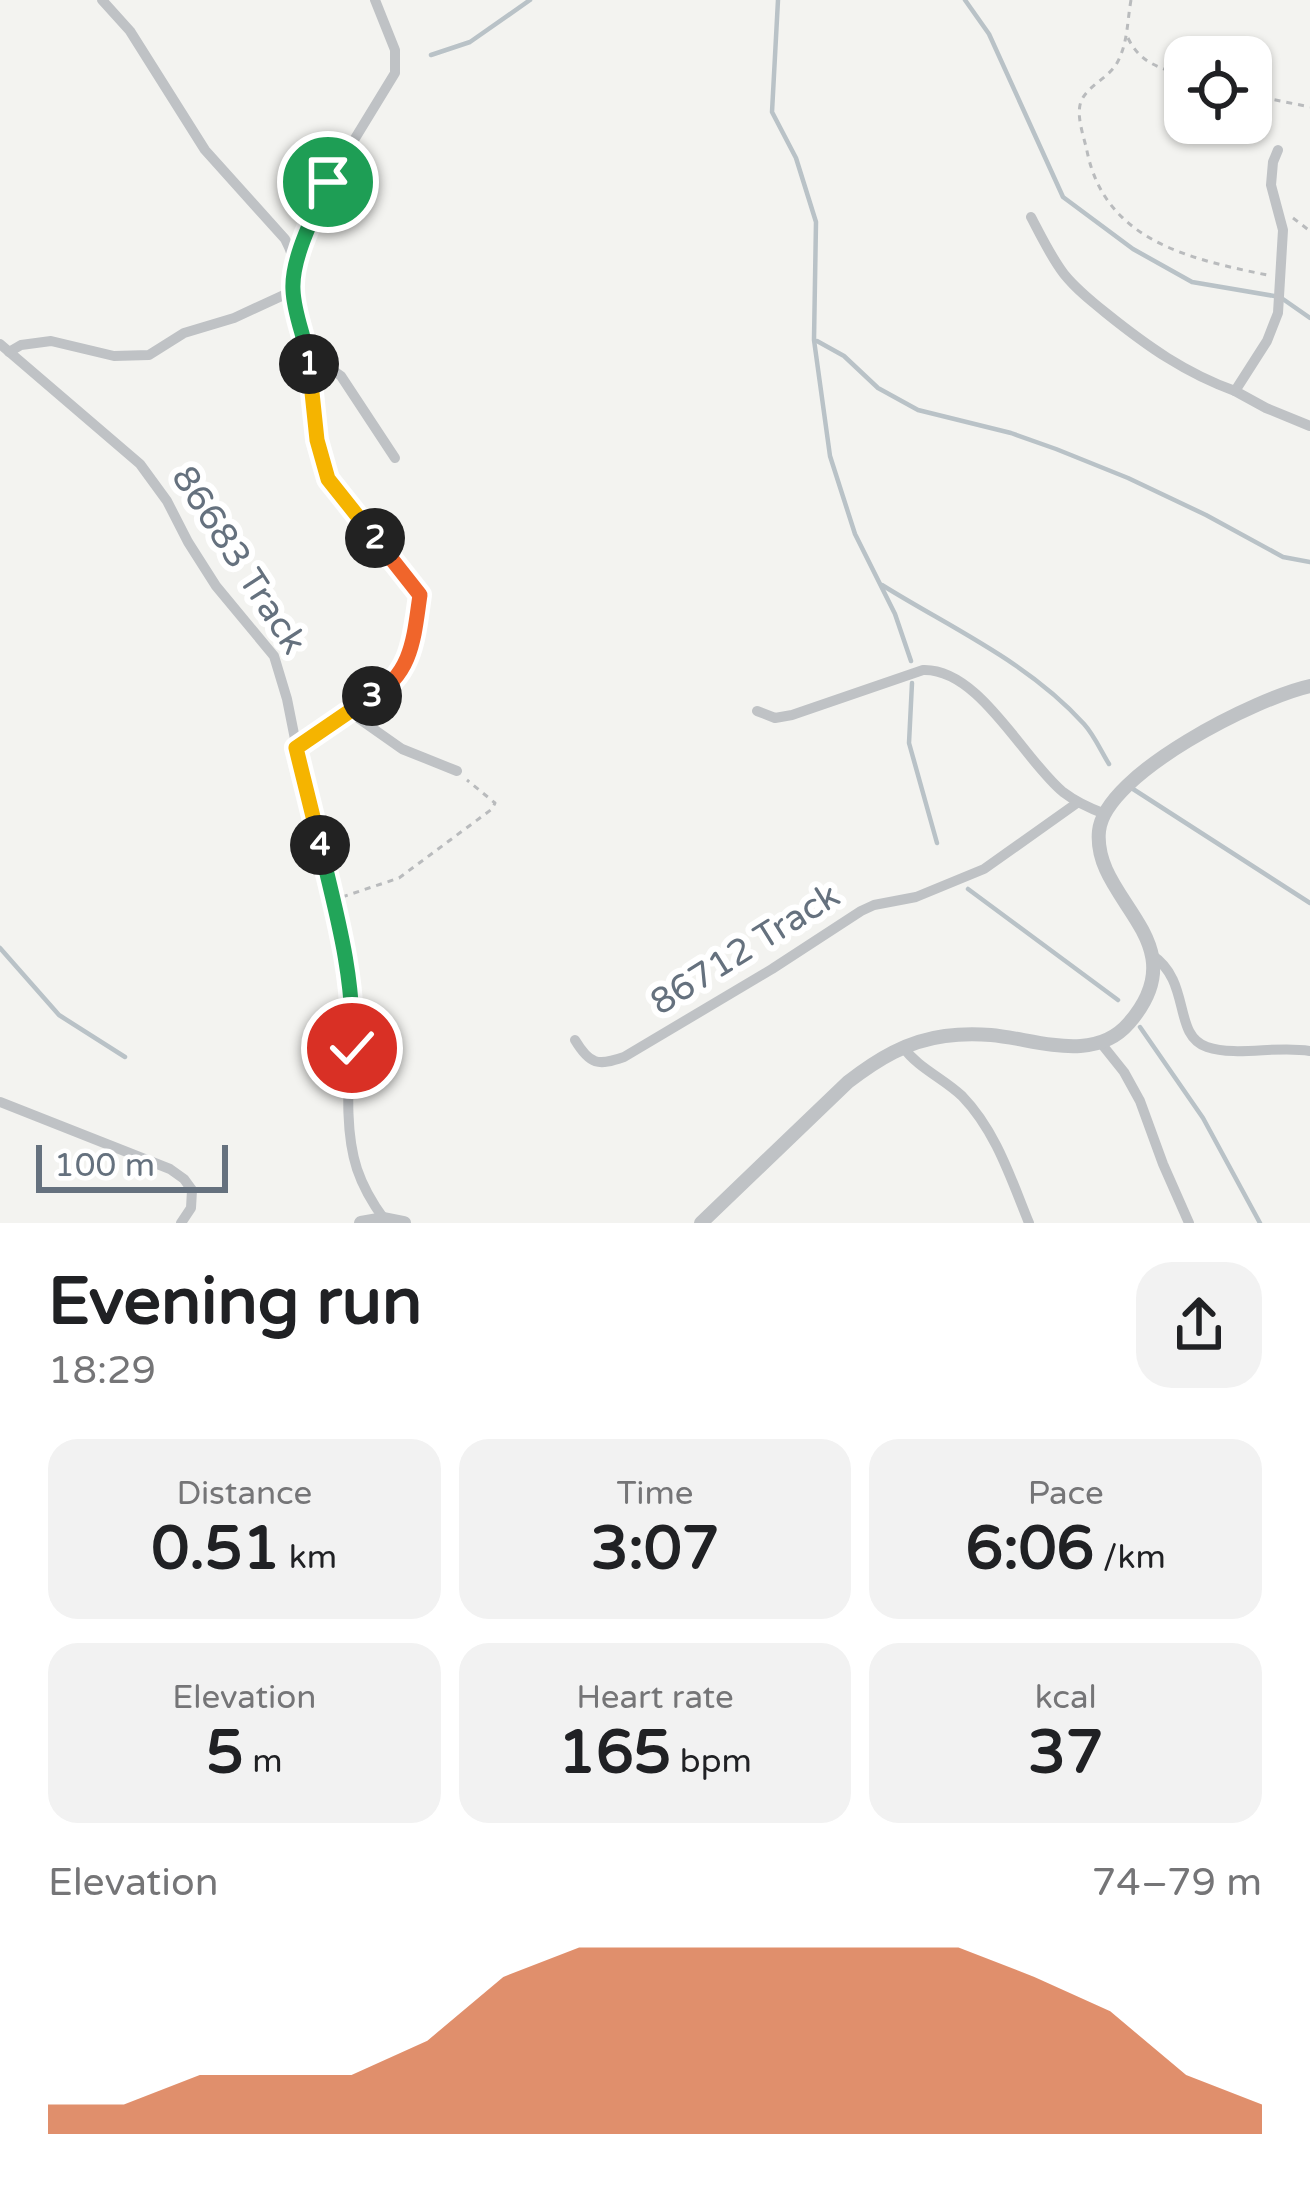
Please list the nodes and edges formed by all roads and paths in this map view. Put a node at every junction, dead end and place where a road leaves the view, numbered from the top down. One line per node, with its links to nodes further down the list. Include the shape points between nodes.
1 (102, 0): 10 (street, via 205,150 285,239)
2 (375, 0): 10 (street, via 394,73 328,182)
3 (1131, 0): 4 (path)
4 (1127, 36): 5 (path); 11 (path, via 1116,65 1079,107 1105,197 1155,243 1183,256)
5 (1164, 69)
6 (1272, 99): 7 (path)
7 (1310, 107)
8 (1278, 150): 11 (street, via 1271,174 1283,230)
9 (1031, 217): 15 (street, via 1083,294 1158,354)
10 (295, 268): 12 (street)
11 (1280, 278): 15 (street, via 1274,327)
12 (292, 287): 13 (street, via 149,355 114,356 51,340); 14 (street)
13 (5, 348): 22 (street, 86683 Track, via 154,481 216,586 274,656)
14 (307, 352): 17 (street, via 340,376); 18 (path, via 328,479)
15 (1235, 391): 16 (street)
16 (1310, 426)
17 (395, 458)
18 (420, 595): 20 (street, via 400,675)
19 (1310, 686): 25 (street, via 1252,705 1162,758)
20 (349, 711): 22 (street); 23 (street, via 403,749)
21 (757, 711): 24 (street, via 792,715 937,670 964,684)
22 (296, 748): 26 (street, 86683 Track)
23 (457, 771): 26 (path, via 492,799 491,808 399,878)
24 (1077, 803): 25 (street); 28 (street, 86712 Track, via 970,876 861,910 624,1057 599,1063)
25 (1105, 814): 27 (street, via 1100,849)
26 (333, 900): 33 (street, 86683 Track, via 352,996 353,1153)
27 (1152, 956): 29 (street, via 1139,1009); 31 (street, via 1171,973 1198,1043)
28 (575, 1040)
29 (1100, 1042): 30 (street, via 969,1034); 39 (street, via 1140,1100)
30 (903, 1047): 37 (street, via 848,1082); 38 (street, via 977,1113)
31 (1310, 1051)
32 (0, 1102): 34 (street, via 170,1169 194,1198)
33 (384, 1220): 35 (street); 36 (street)
34 (181, 1223)
35 (361, 1223)
36 (404, 1223)
37 (701, 1223)
38 (1029, 1223)
39 (1189, 1223)

